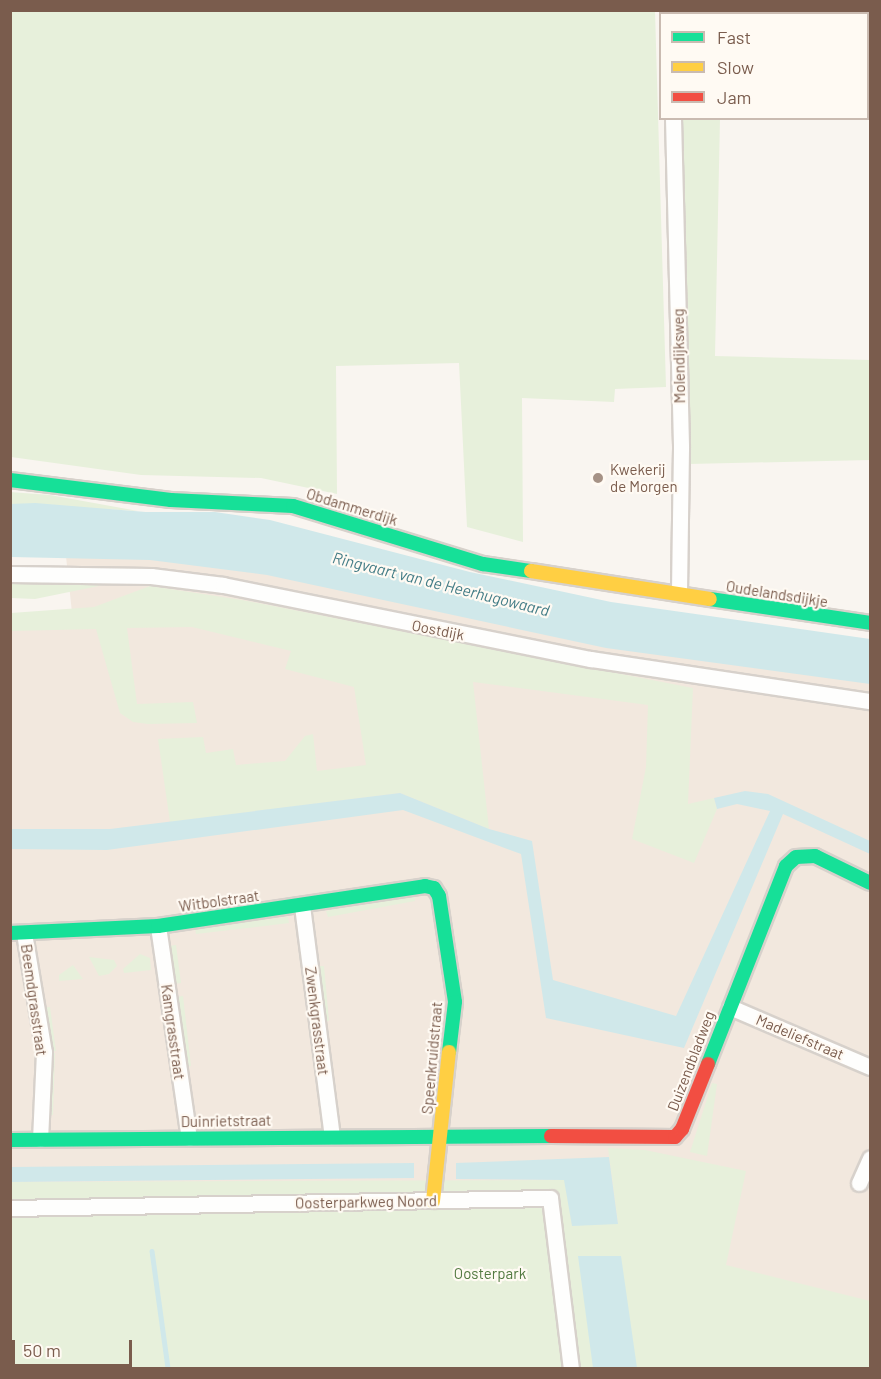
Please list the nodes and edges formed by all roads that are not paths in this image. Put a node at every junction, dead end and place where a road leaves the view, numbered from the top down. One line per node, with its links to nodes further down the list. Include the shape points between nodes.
1 (673, 120): 4 (street, Molendijksweg, via 681,436)
2 (10, 480): 4 (street, Obdammerdijk, via 171,500 292,506 483,564 631,590)
3 (10, 574): 6 (street, Oostdijk, via 151,576 223,585 591,659)
4 (680, 593): 5 (street, Oudelandsdijkje)
5 (870, 623)
6 (868, 703)
7 (870, 883): 12 (street, Duizendbladweg, via 815,856 802,855 791,860)
8 (430, 886): 9 (street, Witbolstraat); 14 (street, Speenkruidstraat, via 439,896 455,1002)
9 (302, 906): 10 (street, Witbolstraat); 15 (street, Zwenkgrasstraat)
10 (158, 926): 11 (street, Witbolstraat); 16 (street, Kamgrasstraat)
11 (17, 933): 17 (street, Beemdgrasstraat, via 44,1052)
12 (730, 1007): 13 (street, Madeliefstraat); 14 (street, Duizendbladweg, via 682,1129 675,1137)
13 (870, 1067)
14 (441, 1135): 15 (street, Duinrietstraat); 21 (street, Speenkruidstraat)
15 (332, 1136): 16 (street, Duinrietstraat)
16 (189, 1138): 17 (street, Duinrietstraat)
17 (40, 1139): 18 (street, Duinrietstraat)
18 (10, 1140)
19 (870, 1158): 20 (street)
20 (859, 1183)
21 (433, 1201): 22 (street, Oosterparkweg Noord); 23 (street, Oosterparkweg Noord, via 550,1198)
22 (10, 1208)
23 (571, 1368)

